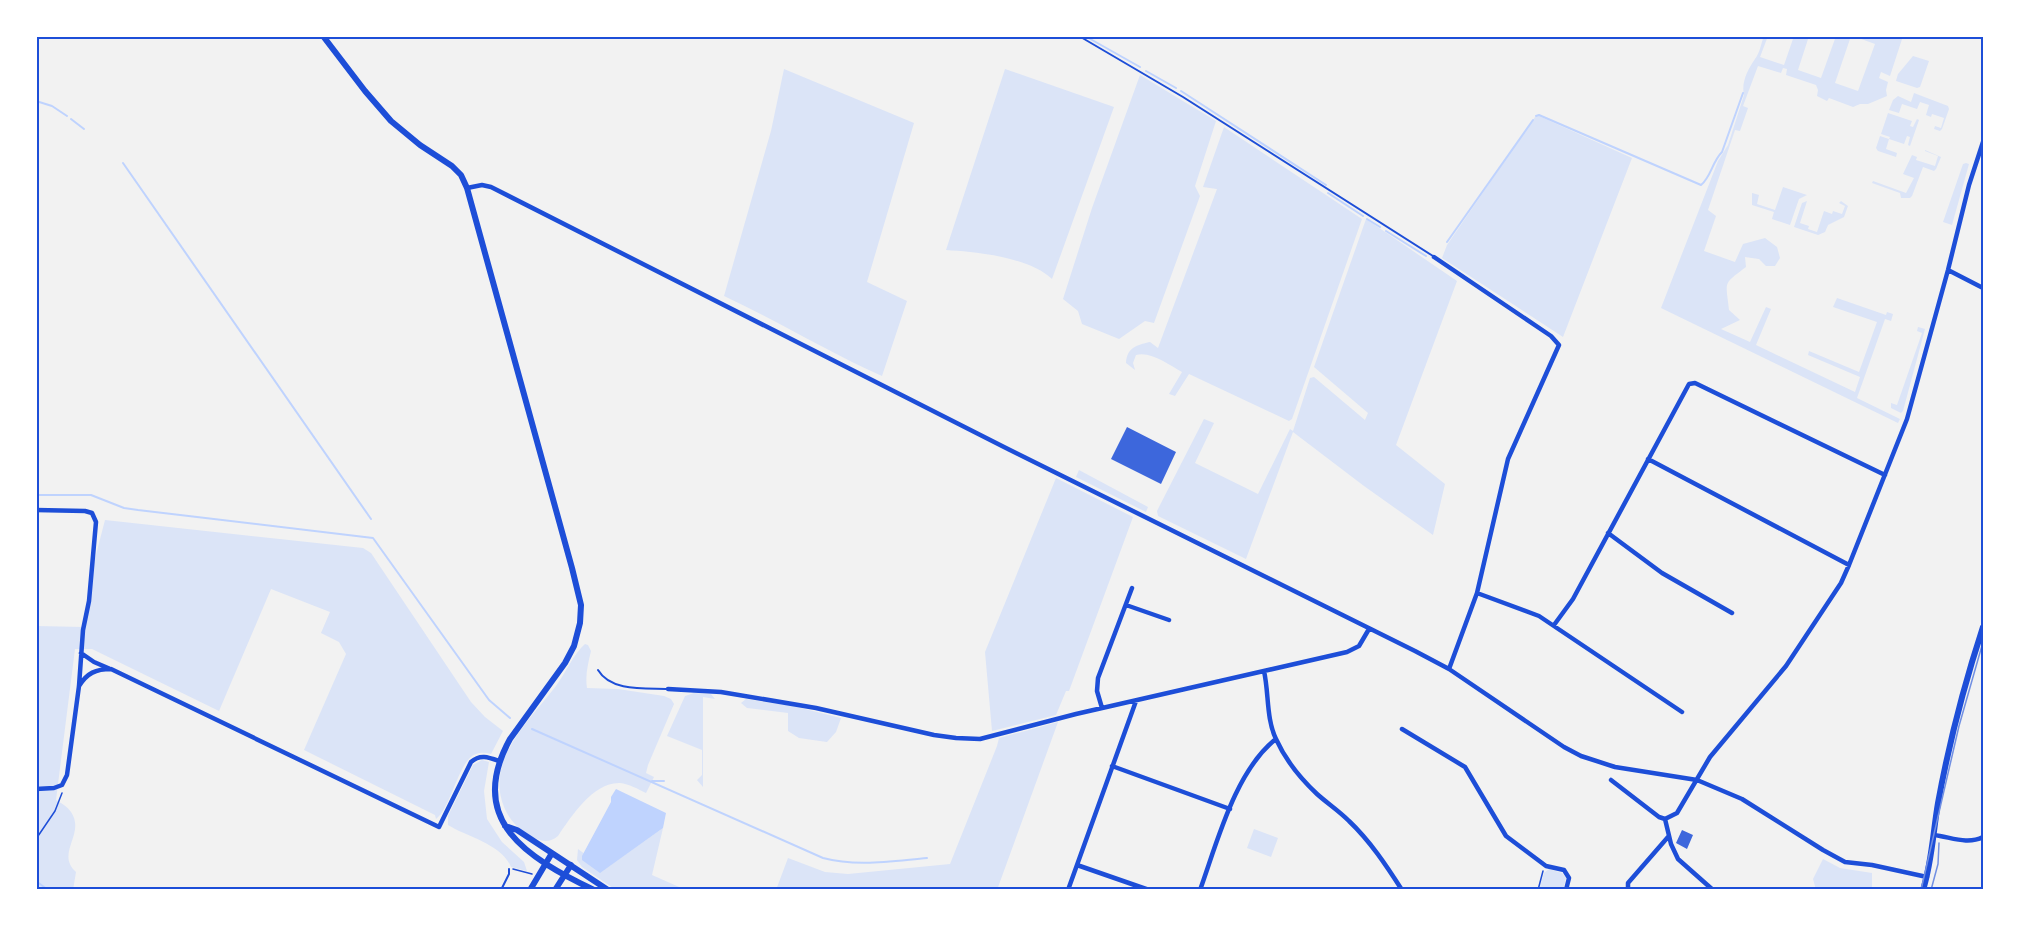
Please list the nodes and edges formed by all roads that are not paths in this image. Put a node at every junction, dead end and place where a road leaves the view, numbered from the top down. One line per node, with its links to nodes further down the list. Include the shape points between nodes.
1 (323, 36): 4 (main road, via 391,121 452,166)
2 (1079, 36): 5 (lane)
3 (1983, 142): 6 (street)
4 (467, 188): 20 (street, via 483,184); 33 (main road, via 580,605 578,634 570,655)
5 (1434, 257): 14 (street, via 1559,345 1508,459)
6 (1948, 270): 7 (street); 9 (street, via 1907,419)
7 (1983, 288)
8 (1648, 459): 9 (street, via 1686,387 1692,383); 11 (street); 12 (street)
9 (1885, 475): 12 (street)
10 (36, 510): 21 (street, via 85,511 95,517 96,541)
11 (1608, 533): 16 (street, via 1662,573); 18 (street, via 1573,599)
12 (1849, 565): 36 (street, via 1786,666 1710,757)
13 (1132, 588): 15 (street)
14 (1477, 593): 18 (street); 23 (street)
15 (1126, 605): 17 (street); 29 (street, via 1098,678)
16 (1732, 613)
17 (1169, 620)
18 (1554, 625): 30 (street)
19 (1983, 627): 41 (main road, via 1955,722)
20 (1369, 629): 23 (street); 25 (street, via 1354,649)
21 (81, 653): 22 (street); 26 (street)
22 (111, 669): 26 (street, via 93,671); 33 (street, via 439,827 471,762 486,756)
23 (1449, 669): 36 (street, via 1572,752 1615,767)
24 (598, 670): 27 (lane, via 607,681 623,686)
25 (1264, 671): 28 (street); 32 (street)
26 (79, 686): 37 (street, via 67,775 62,785)
27 (668, 689): 29 (street, via 745,696 973,740)
28 (1136, 700): 29 (street); 34 (street)
29 (1102, 708)
30 (1682, 712)
31 (1402, 729): 60 (street, via 1465,767 1506,836 1546,866 1564,870 1569,878)
32 (1276, 739): 38 (street, via 1257,759); 59 (street, via 1303,780 1362,834)
33 (499, 760): 40 (main road, via 495,793)
34 (1112, 766): 38 (street); 47 (street)
35 (1611, 780): 39 (street)
36 (1697, 780): 39 (street, via 1677,813); 50 (street, via 1742,799 1845,862)
37 (36, 789)
38 (1230, 808): 58 (street)
39 (1665, 819): 42 (street)
40 (505, 826): 44 (main road); 45 (main road, via 509,834)
41 (1934, 835): 43 (street, via 1966,842); 50 (main road)
42 (1668, 837): 61 (street, via 1628,883); 62 (street, via 1678,859)
43 (1983, 837)
44 (552, 853): 45 (main road); 46 (main road)
45 (546, 864): 49 (main road); 52 (main road)
46 (571, 865): 49 (main road); 55 (main road)
47 (1077, 865): 56 (street); 57 (street)
48 (509, 870): 51 (lane)
49 (565, 874): 53 (main road); 54 (main road)
50 (1927, 877): 63 (main road)
51 (501, 890)
52 (530, 890)
53 (555, 890)
54 (594, 890)
55 (608, 890)
56 (1068, 890)
57 (1149, 890)
58 (1200, 890)
59 (1402, 890)
60 (1566, 890)
61 (1628, 890)
62 (1713, 890)
63 (1923, 890)

